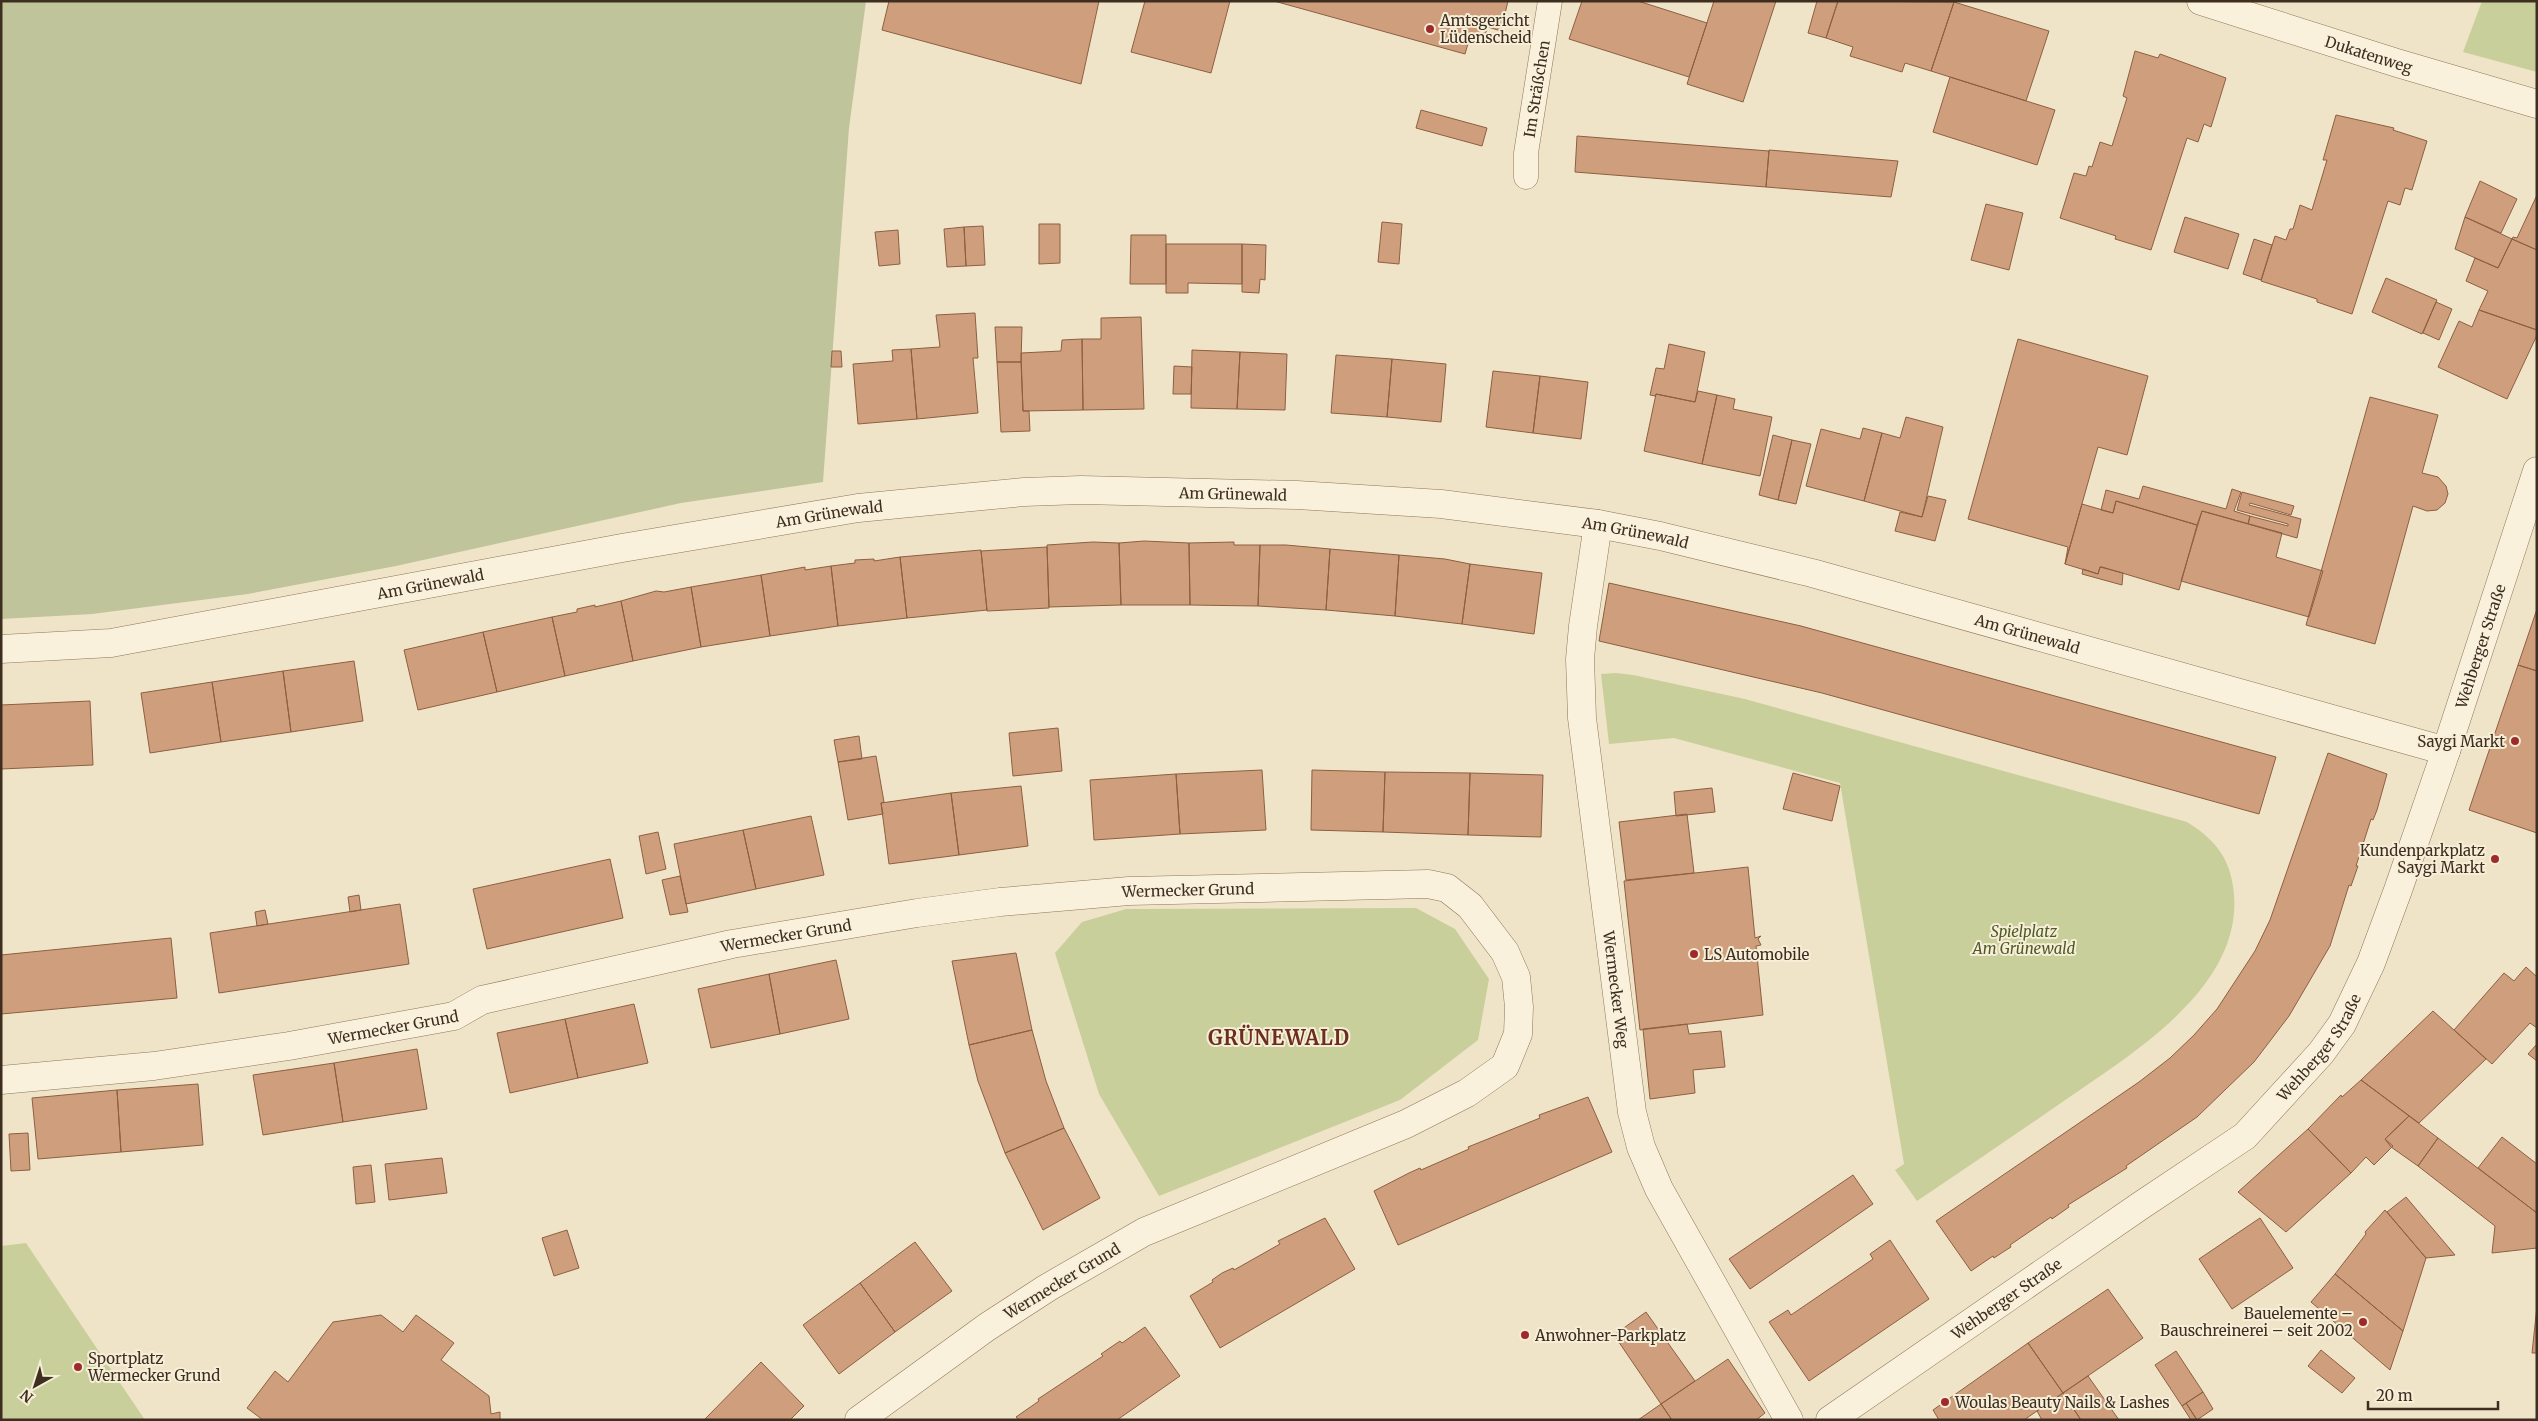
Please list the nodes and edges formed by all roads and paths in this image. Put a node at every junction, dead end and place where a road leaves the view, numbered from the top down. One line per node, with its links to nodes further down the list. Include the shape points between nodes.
1 (1550, 1): 4 (lane, Im Sträßchen, via 1526,153)
2 (2201, 1): 3 (street, Dukatenweg)
3 (2537, 104)
4 (1526, 177)
5 (2537, 471): 8 (street, Wehberger Straße)
6 (1598, 524): 7 (street, Am Grünewald, via 1441,504 1297,495 1082,490 1024,492 823,513 111,644); 8 (street, Am Grünewald, via 1812,573); 11 (street, Wermecker Weg, via 1580,659 1582,718 1632,1112 1641,1147 1659,1189)
7 (1, 649)
8 (2446, 751): 12 (street, Wehberger Straße, via 2370,963 2342,1024 2321,1053 2246,1136)
9 (1, 1080): 10 (street, Wermecker Grund, via 154,1066 370,1032 454,1016 482,1000 726,945 1000,902 1129,891 1428,884 1446,888 1470,906 1488,928 1505,952 1516,978 1518,1034 1506,1066 1467,1093 1406,1124 1144,1232 1002,1317)
10 (859, 1420)
11 (1789, 1420)
12 (1830, 1420)

